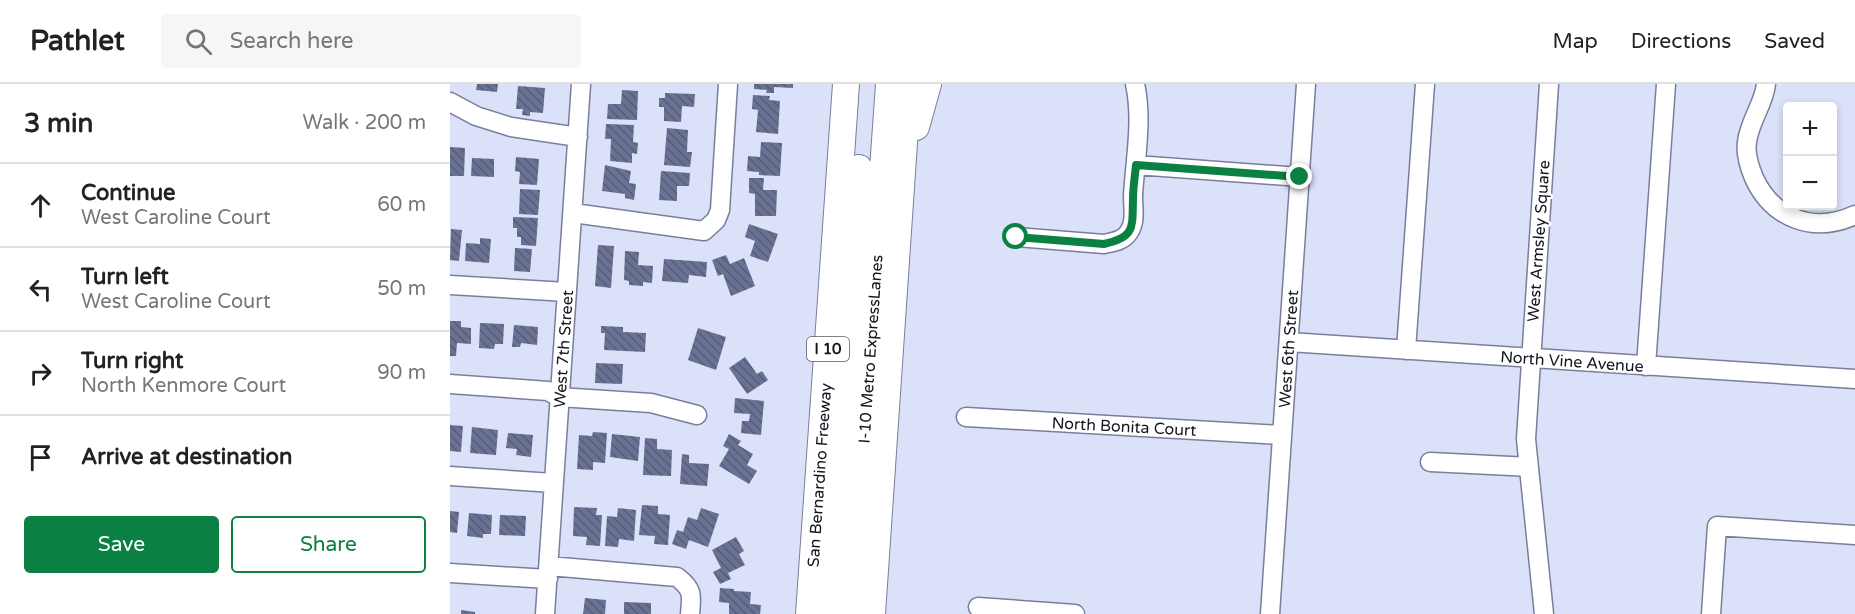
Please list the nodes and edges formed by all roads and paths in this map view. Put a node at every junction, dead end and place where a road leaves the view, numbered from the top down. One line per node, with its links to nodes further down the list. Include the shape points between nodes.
1 (581, 84): 16 (street, West 7th Street)
2 (728, 84): 20 (street, via 720,210 704,231)
3 (831, 84): 22 (highway)
4 (846, 84): 22 (highway, San Bernardino Freeway / I 10)
5 (864, 84): 47 (highway, I-10 Metro ExpressLanes)
6 (889, 84): 48 (highway, I-10 Metro ExpressLanes)
7 (908, 84): 18 (highway)
8 (928, 84): 18 (highway)
9 (1135, 84): 17 (street)
10 (1306, 84): 19 (street, West 6th Street)
11 (1425, 84): 27 (street)
12 (1549, 84): 28 (street, West Armsley Square)
13 (1666, 84): 29 (street)
14 (1766, 84): 21 (street, via 1747,141 1748,164 1758,186 1772,206 1794,219 1821,223)
15 (450, 102): 16 (street, via 511,127)
16 (578, 136): 20 (street, West 7th Street)
17 (1136, 165): 19 (street); 23 (street, via 1134,222 1127,235 1118,241 1104,244)
18 (902, 176): 49 (highway)
19 (1300, 177): 26 (street, West 6th Street)
20 (573, 213): 25 (street, West 7th Street)
21 (1855, 215)
22 (837, 221): 46 (highway, San Bernardino Freeway / I 10)
23 (1016, 237)
24 (450, 285): 25 (street)
25 (567, 292): 32 (street, West 7th Street)
26 (1289, 342): 27 (street, North Vine Avenue); 35 (street, West 6th Street)
27 (1406, 350): 28 (street, North Vine Avenue)
28 (1531, 358): 29 (street, North Vine Avenue); 37 (street, West Armsley Square)
29 (1646, 366): 30 (street, North Vine Avenue)
30 (1855, 379)
31 (450, 384): 32 (street, via 548,391)
32 (559, 397): 33 (street, via 651,403); 39 (street, West 7th Street)
33 (697, 415)
34 (966, 417): 35 (street, North Bonita Court)
35 (1282, 435): 51 (street, West 6th Street)
36 (1430, 462): 37 (street)
37 (1529, 467): 52 (street, West Armsley Square)
38 (450, 476): 39 (street)
39 (553, 483): 42 (street, West 7th Street)
40 (1855, 536): 53 (street, via 1717,526)
41 (450, 573): 42 (street)
42 (548, 573): 44 (street, West 7th Street); 45 (street, via 677,577 692,594)
43 (978, 607): 50 (street)
44 (545, 614)
45 (690, 614)
46 (809, 614)
47 (830, 614)
48 (854, 614)
49 (872, 614)
50 (1075, 614)
51 (1270, 614)
52 (1544, 614)
53 (1711, 614)

